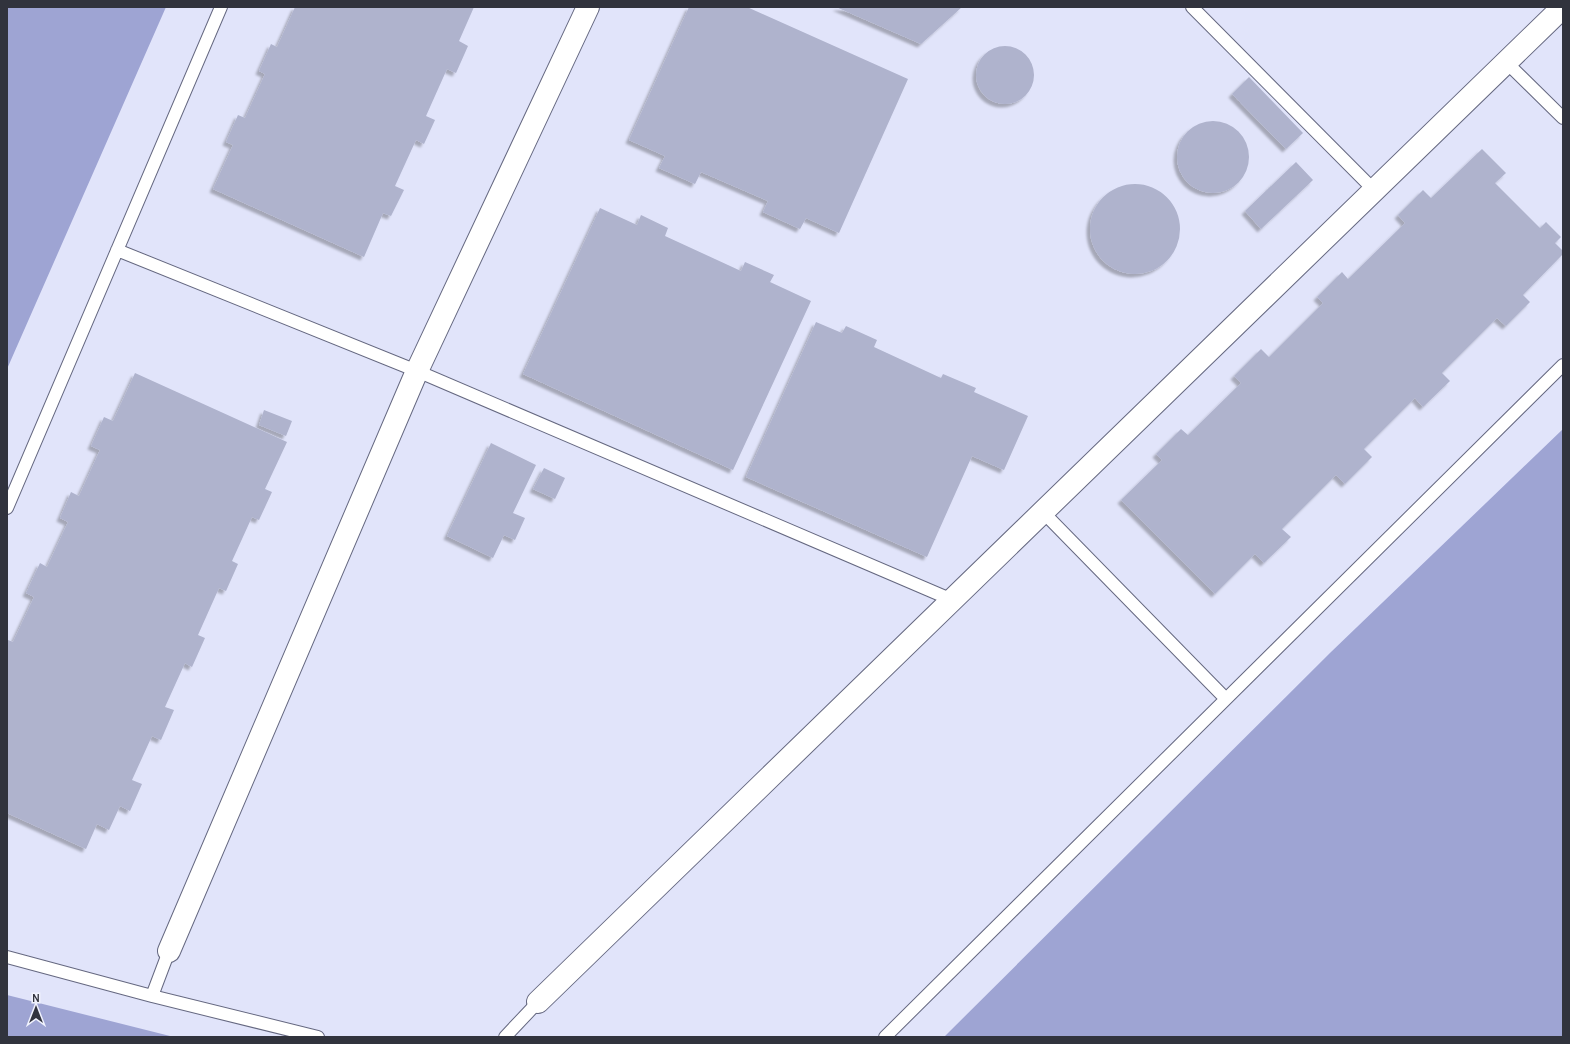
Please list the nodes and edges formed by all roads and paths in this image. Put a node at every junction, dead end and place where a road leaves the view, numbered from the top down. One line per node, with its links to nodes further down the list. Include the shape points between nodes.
1 (221, 7): 8 (lane)
2 (588, 7): 10 (street)
3 (1192, 7): 7 (lane)
4 (1563, 7): 5 (street)
5 (1506, 62): 6 (lane); 7 (street)
6 (1563, 118)
7 (1374, 190): 12 (street)
8 (117, 250): 10 (lane); 11 (lane)
9 (1563, 365): 14 (lane)
10 (417, 371): 13 (lane); 15 (street)
11 (7, 508)
12 (1043, 512): 13 (street); 14 (lane)
13 (950, 599): 18 (street)
14 (1226, 699): 21 (lane)
15 (169, 950): 17 (lane)
16 (7, 957): 17 (lane)
17 (152, 996): 19 (lane)
18 (538, 1002): 20 (lane)
19 (318, 1037)
20 (505, 1037)
21 (885, 1037)

